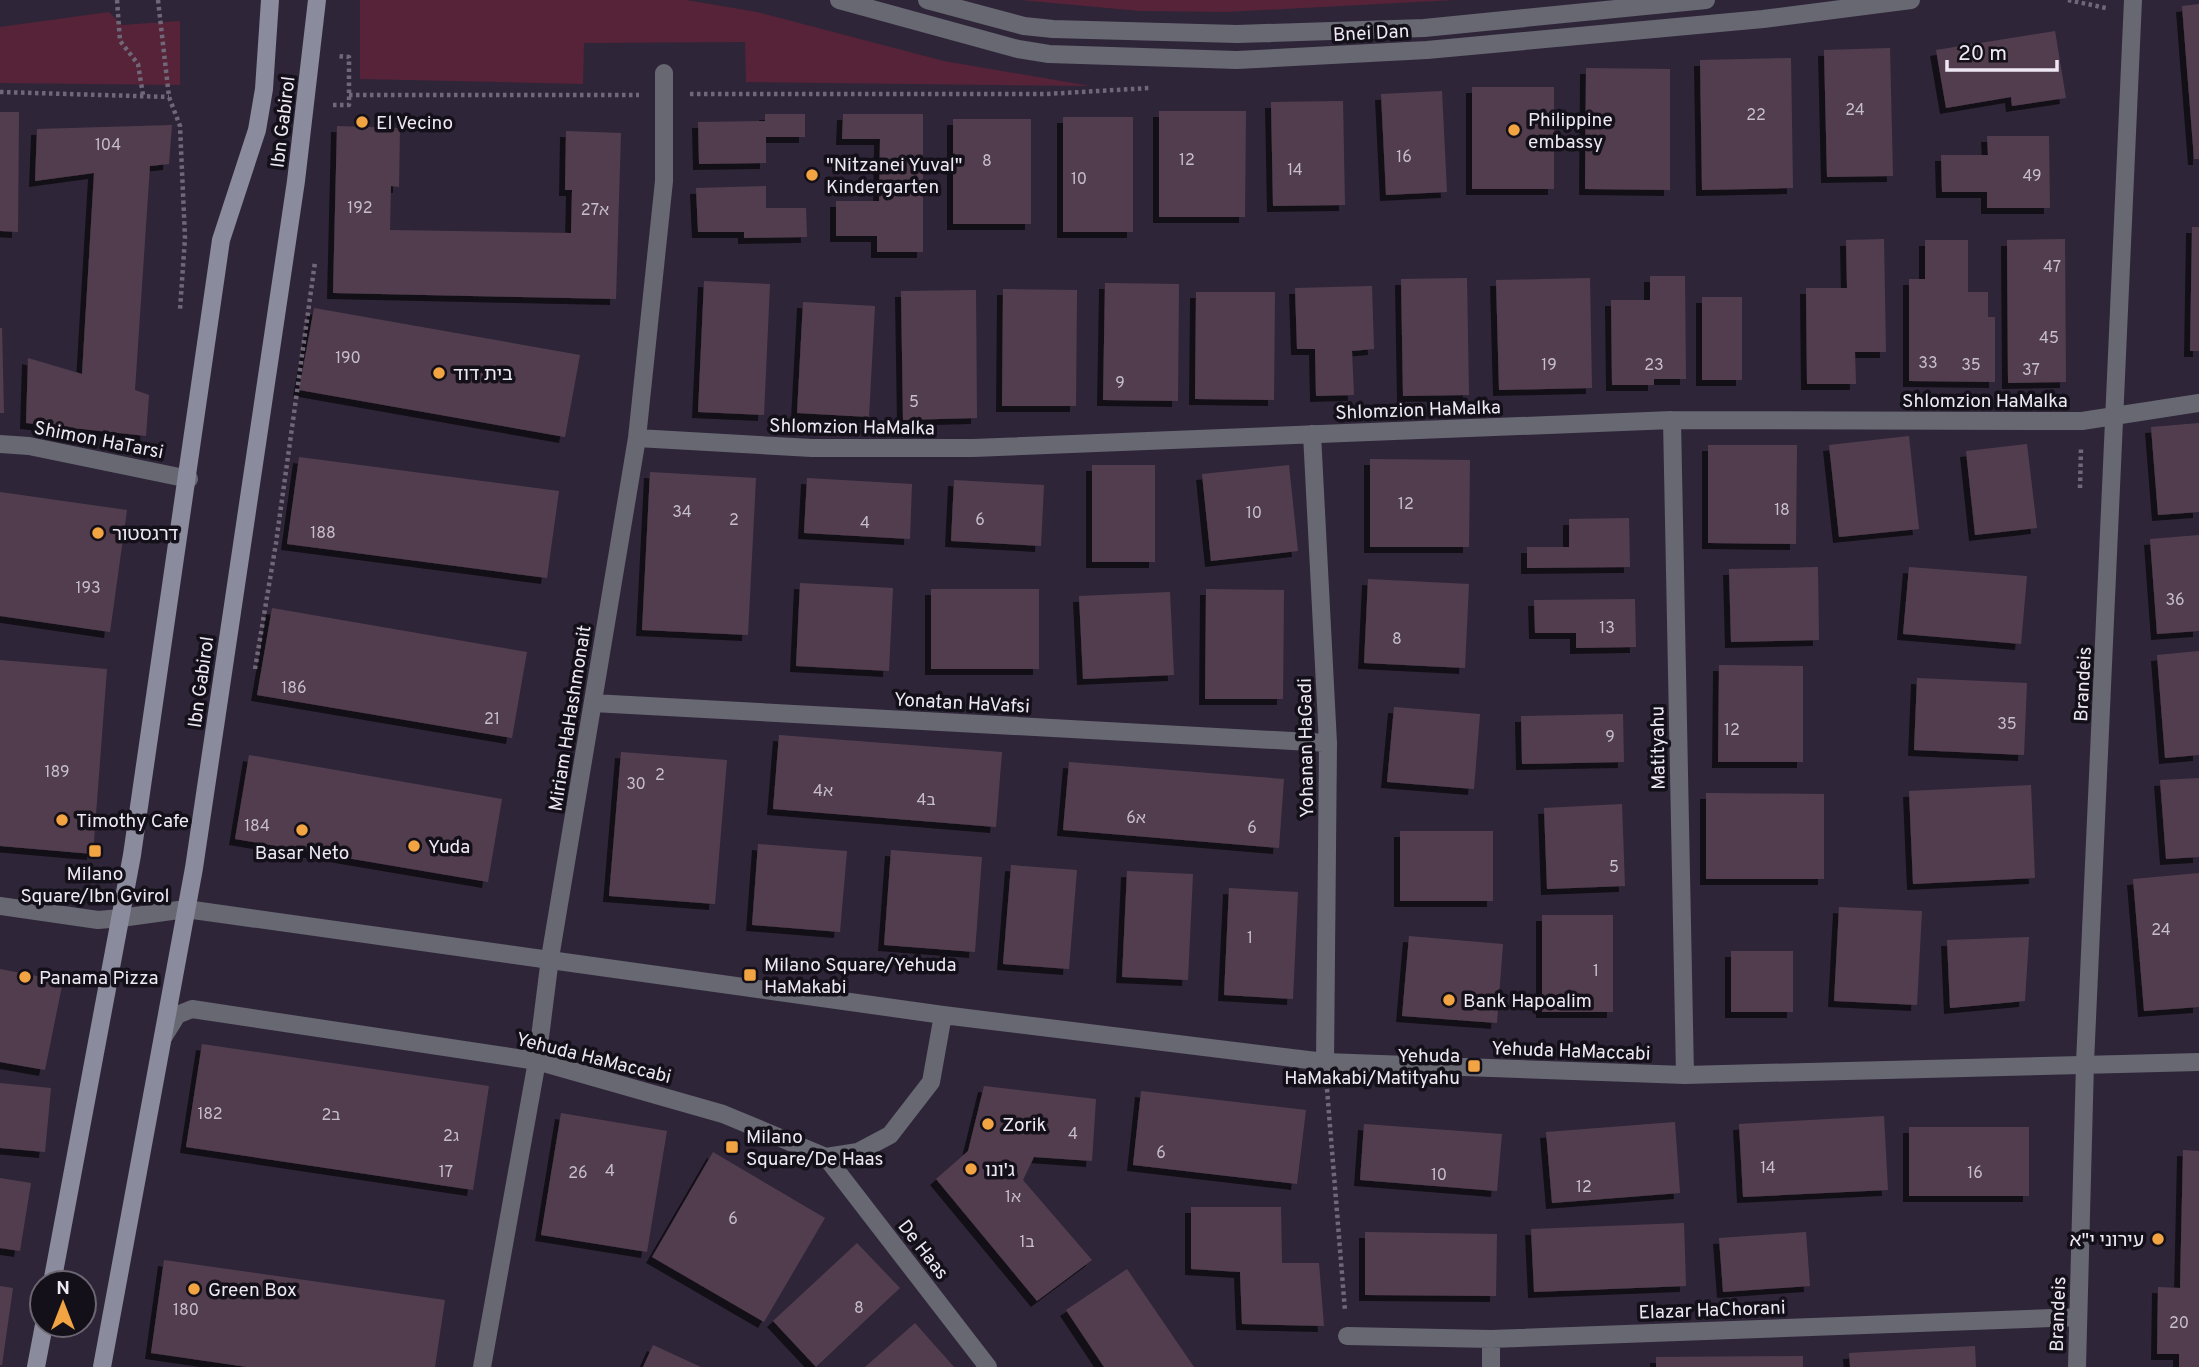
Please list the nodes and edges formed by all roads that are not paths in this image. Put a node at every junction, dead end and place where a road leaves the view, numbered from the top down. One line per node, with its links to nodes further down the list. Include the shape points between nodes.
1 (270, 0): 15 (main road, Ibn Gabirol, via 257,130 221,240)
2 (317, 0): 19 (main road, Ibn Gabirol, via 292,208)
3 (839, 0): 6 (street, Bnei Dan, via 1049,54 1237,60 1427,50 1763,19)
4 (927, 0): 5 (street, Bnei Dan, via 1024,26 1237,34 1424,27)
5 (1706, 0)
6 (1911, 0)
7 (2132, 1): 10 (street, Brandeis)
8 (664, 73): 13 (street, Miriam HaHashmonait, via 664,181)
9 (2199, 403): 10 (street, Shlomzion HaMalka)
10 (2116, 418): 11 (street, Shlomzion HaMalka); 27 (street, Brandeis)
11 (1672, 420): 12 (street, Shlomzion HaMalka); 28 (street, Matityahu)
12 (1312, 434): 13 (street, Shlomzion HaMalka, via 973,448 812,448); 17 (street, Yohanan HaGadi)
13 (637, 438): 16 (street, Miriam HaHashmonait)
14 (0, 444): 15 (street, Shimon HaTarsi)
15 (189, 479): 20 (main road, Ibn Gabirol)
16 (593, 703): 17 (street, Yonatan HaVafsi); 21 (street, Miriam HaHashmonait)
17 (1328, 743): 25 (street, Yohanan HaGadi)
18 (0, 906): 20 (street, Yehuda HaMaccabi, via 98,920)
19 (186, 909): 20 (street, Yehuda HaMaccabi); 21 (street, Yehuda HaMaccabi); 23 (main road, Ibn Gabirol)
20 (121, 918): 30 (main road, Ibn Gabirol)
21 (550, 958): 22 (street, Yehuda HaMaccabi); 24 (street, Miriam HaHashmonait)
22 (943, 1015): 25 (street, Yehuda HaMaccabi); 29 (street, via 931,1082 890,1135 858,1152)
23 (160, 1045): 24 (street, Yehuda HaMaccabi, via 171,1021 192,1009); 36 (main road, Ibn Gabirol)
24 (537, 1061): 29 (street, Yehuda HaMaccabi, via 723,1114); 37 (street, Miriam HaHashmonait)
25 (1325, 1062): 28 (street, Yehuda HaMaccabi)
26 (2199, 1062): 27 (street, Yehuda HaMaccabi)
27 (2085, 1063): 28 (street, Yehuda HaMaccabi); 31 (street, Brandeis)
28 (1685, 1075)
29 (827, 1157): 38 (street, De Haas)
30 (55, 1269)
31 (2078, 1317): 34 (street, Elazar HaChorani); 40 (street, Brandeis)
32 (1347, 1336): 34 (street, Elazar HaChorani)
33 (41, 1339): 35 (main road)
34 (1491, 1339): 39 (street)
35 (36, 1367)
36 (102, 1367)
37 (482, 1367)
38 (988, 1367)
39 (1491, 1367)
40 (2077, 1367)

